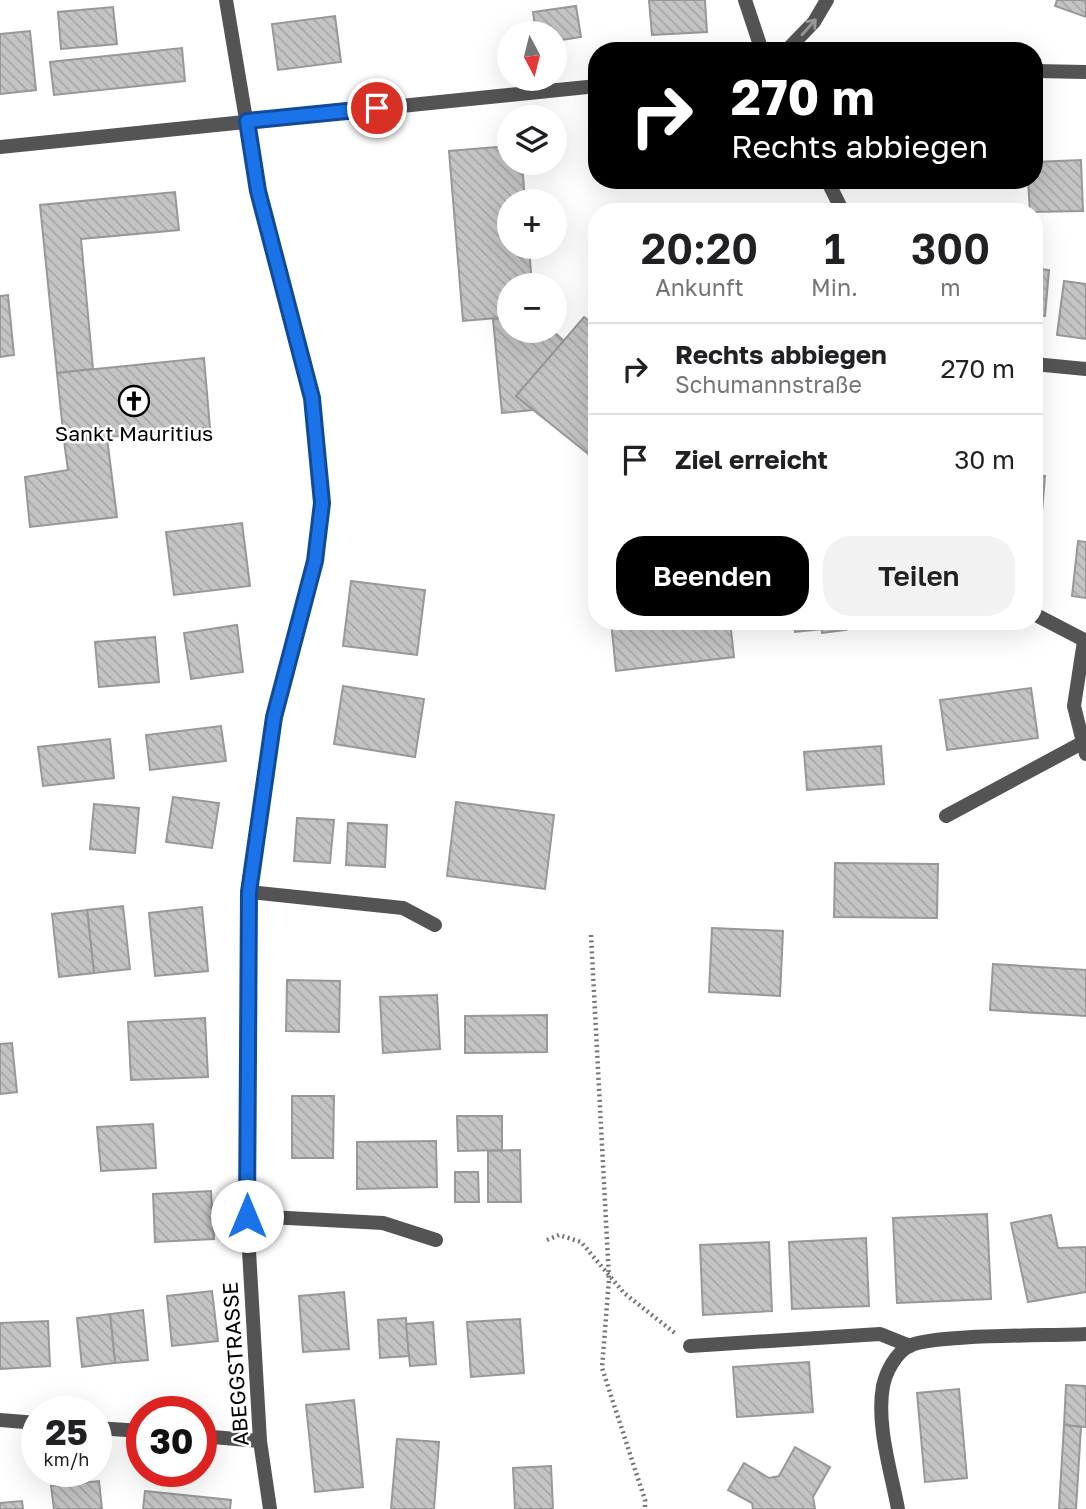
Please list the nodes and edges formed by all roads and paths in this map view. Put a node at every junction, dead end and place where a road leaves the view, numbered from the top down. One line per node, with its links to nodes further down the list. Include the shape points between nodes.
1 (226, 0): 9 (street, ABEGGSTRASSE)
2 (745, 0): 4 (street)
3 (827, 0): 5 (street, one-way to 3)
4 (759, 42)
5 (795, 42)
6 (1043, 71): 7 (street)
7 (1086, 72)
8 (588, 87): 9 (street)
9 (247, 121): 10 (street); 17 (street, ABEGGSTRASSE, via 258,191 312,398 322,503 315,561 274,717)
10 (0, 147)
11 (1043, 365): 12 (street)
12 (1086, 369)
13 (1043, 619): 14 (street)
14 (1085, 641): 15 (street, via 1074,706)
15 (1084, 748): 16 (street)
16 (946, 816)
17 (249, 892): 18 (street, via 403,908); 20 (street, ABEGGSTRASSE)
18 (435, 925)
19 (591, 935): 23 (path)
20 (247, 1216): 21 (street, via 383,1223); 30 (street, ABEGGSTRASSE)
21 (436, 1240)
22 (547, 1240): 23 (path, via 559,1235 581,1242)
23 (609, 1279): 25 (path); 32 (path, via 602,1368)
24 (1086, 1334): 26 (street)
25 (690, 1346): 26 (street, via 880,1334)
26 (910, 1346): 33 (street, via 897,1357 883,1388 883,1423)
27 (0, 1420): 28 (street)
28 (21, 1422)
29 (217, 1438): 30 (street)
30 (260, 1441): 31 (street, ABEGGSTRASSE)
31 (270, 1509)
32 (645, 1509)
33 (898, 1509)

